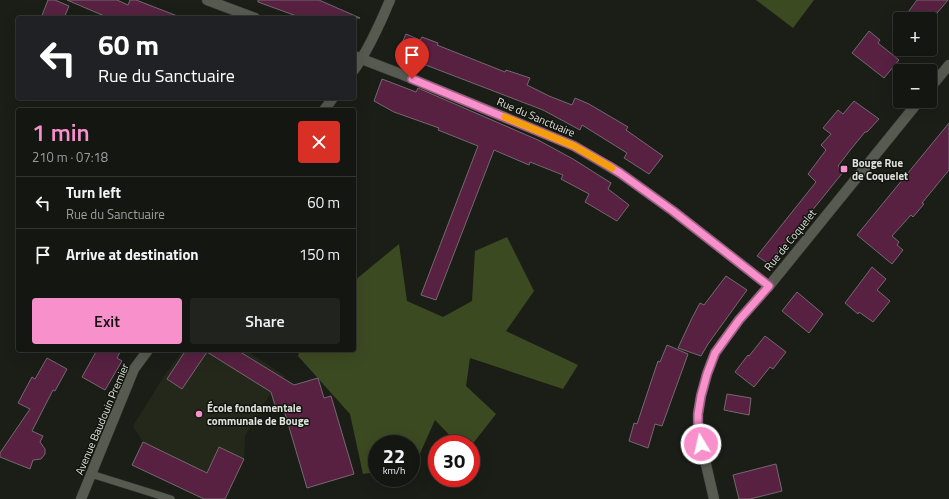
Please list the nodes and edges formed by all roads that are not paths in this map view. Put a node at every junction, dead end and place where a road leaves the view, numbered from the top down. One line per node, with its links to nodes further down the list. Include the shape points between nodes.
1 (207, 0): 3 (street)
2 (390, 0): 4 (street)
3 (250, 16)
4 (358, 58): 8 (street, Rue du Sanctuaire, via 574,146 620,173 673,211)
5 (949, 65): 6 (street)
6 (937, 80)
7 (913, 108): 8 (street, Rue de Coquelet)
8 (769, 286): 13 (street, Rue de Coquelet, via 739,320 715,353 701,396 698,430)
9 (147, 352): 10 (street, Avenue Baudouin Premier, via 134,369)
10 (91, 474): 11 (street, Avenue Baudouin Premier); 12 (lane)
11 (81, 499)
12 (171, 499)
13 (714, 499)

